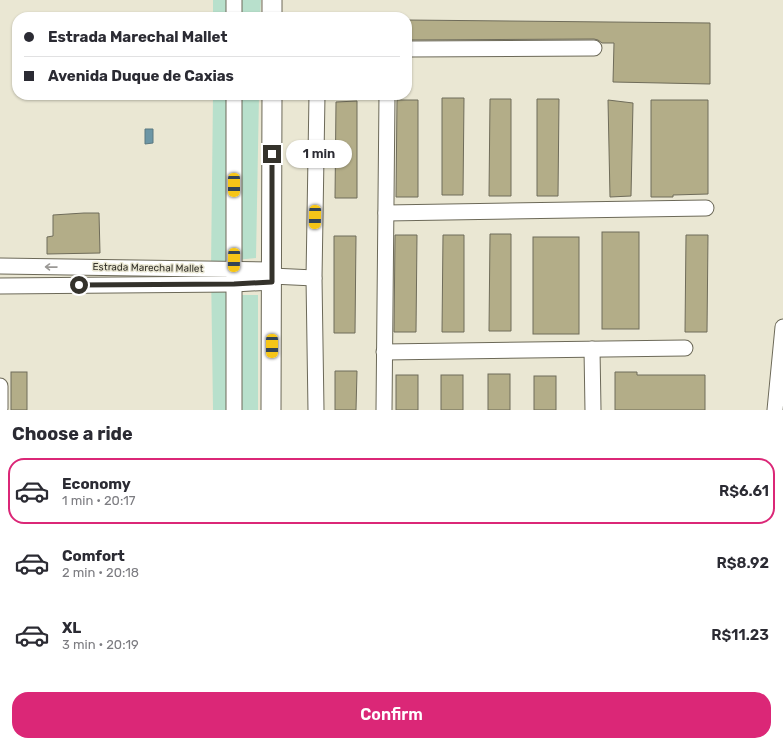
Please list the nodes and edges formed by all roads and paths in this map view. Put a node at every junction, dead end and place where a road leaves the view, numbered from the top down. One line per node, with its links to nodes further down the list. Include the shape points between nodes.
1 (234, 0): 3 (street)
2 (272, 0): 4 (main road)
3 (234, 12)
4 (272, 12)
5 (594, 48): 6 (street)
6 (412, 49)
7 (234, 100): 15 (street)
8 (272, 100): 16 (main road)
9 (317, 100): 17 (street)
10 (387, 100): 12 (street)
11 (706, 208): 12 (street)
12 (386, 213): 24 (street)
13 (0, 266): 14 (street, Estrada Marechal Mallet, one-way to 13)
14 (80, 267): 15 (street, Estrada Marechal Mallet); 19 (street)
15 (234, 269): 16 (street, Estrada Marechal Mallet); 18 (street)
16 (272, 276): 17 (street); 18 (street, Estrada Marechal Mallet); 28 (main road)
17 (314, 278): 29 (street)
18 (234, 284): 19 (street, Estrada Marechal Mallet); 27 (street)
19 (79, 285): 20 (street, Estrada Marechal Mallet)
20 (0, 286)
21 (783, 327): 32 (street)
22 (684, 348): 23 (street)
23 (592, 350): 24 (street); 31 (street)
24 (384, 352): 30 (street)
25 (0, 386): 26 (street)
26 (0, 408)
27 (234, 410)
28 (271, 410)
29 (316, 410)
30 (384, 410)
31 (593, 410)
32 (775, 410)

